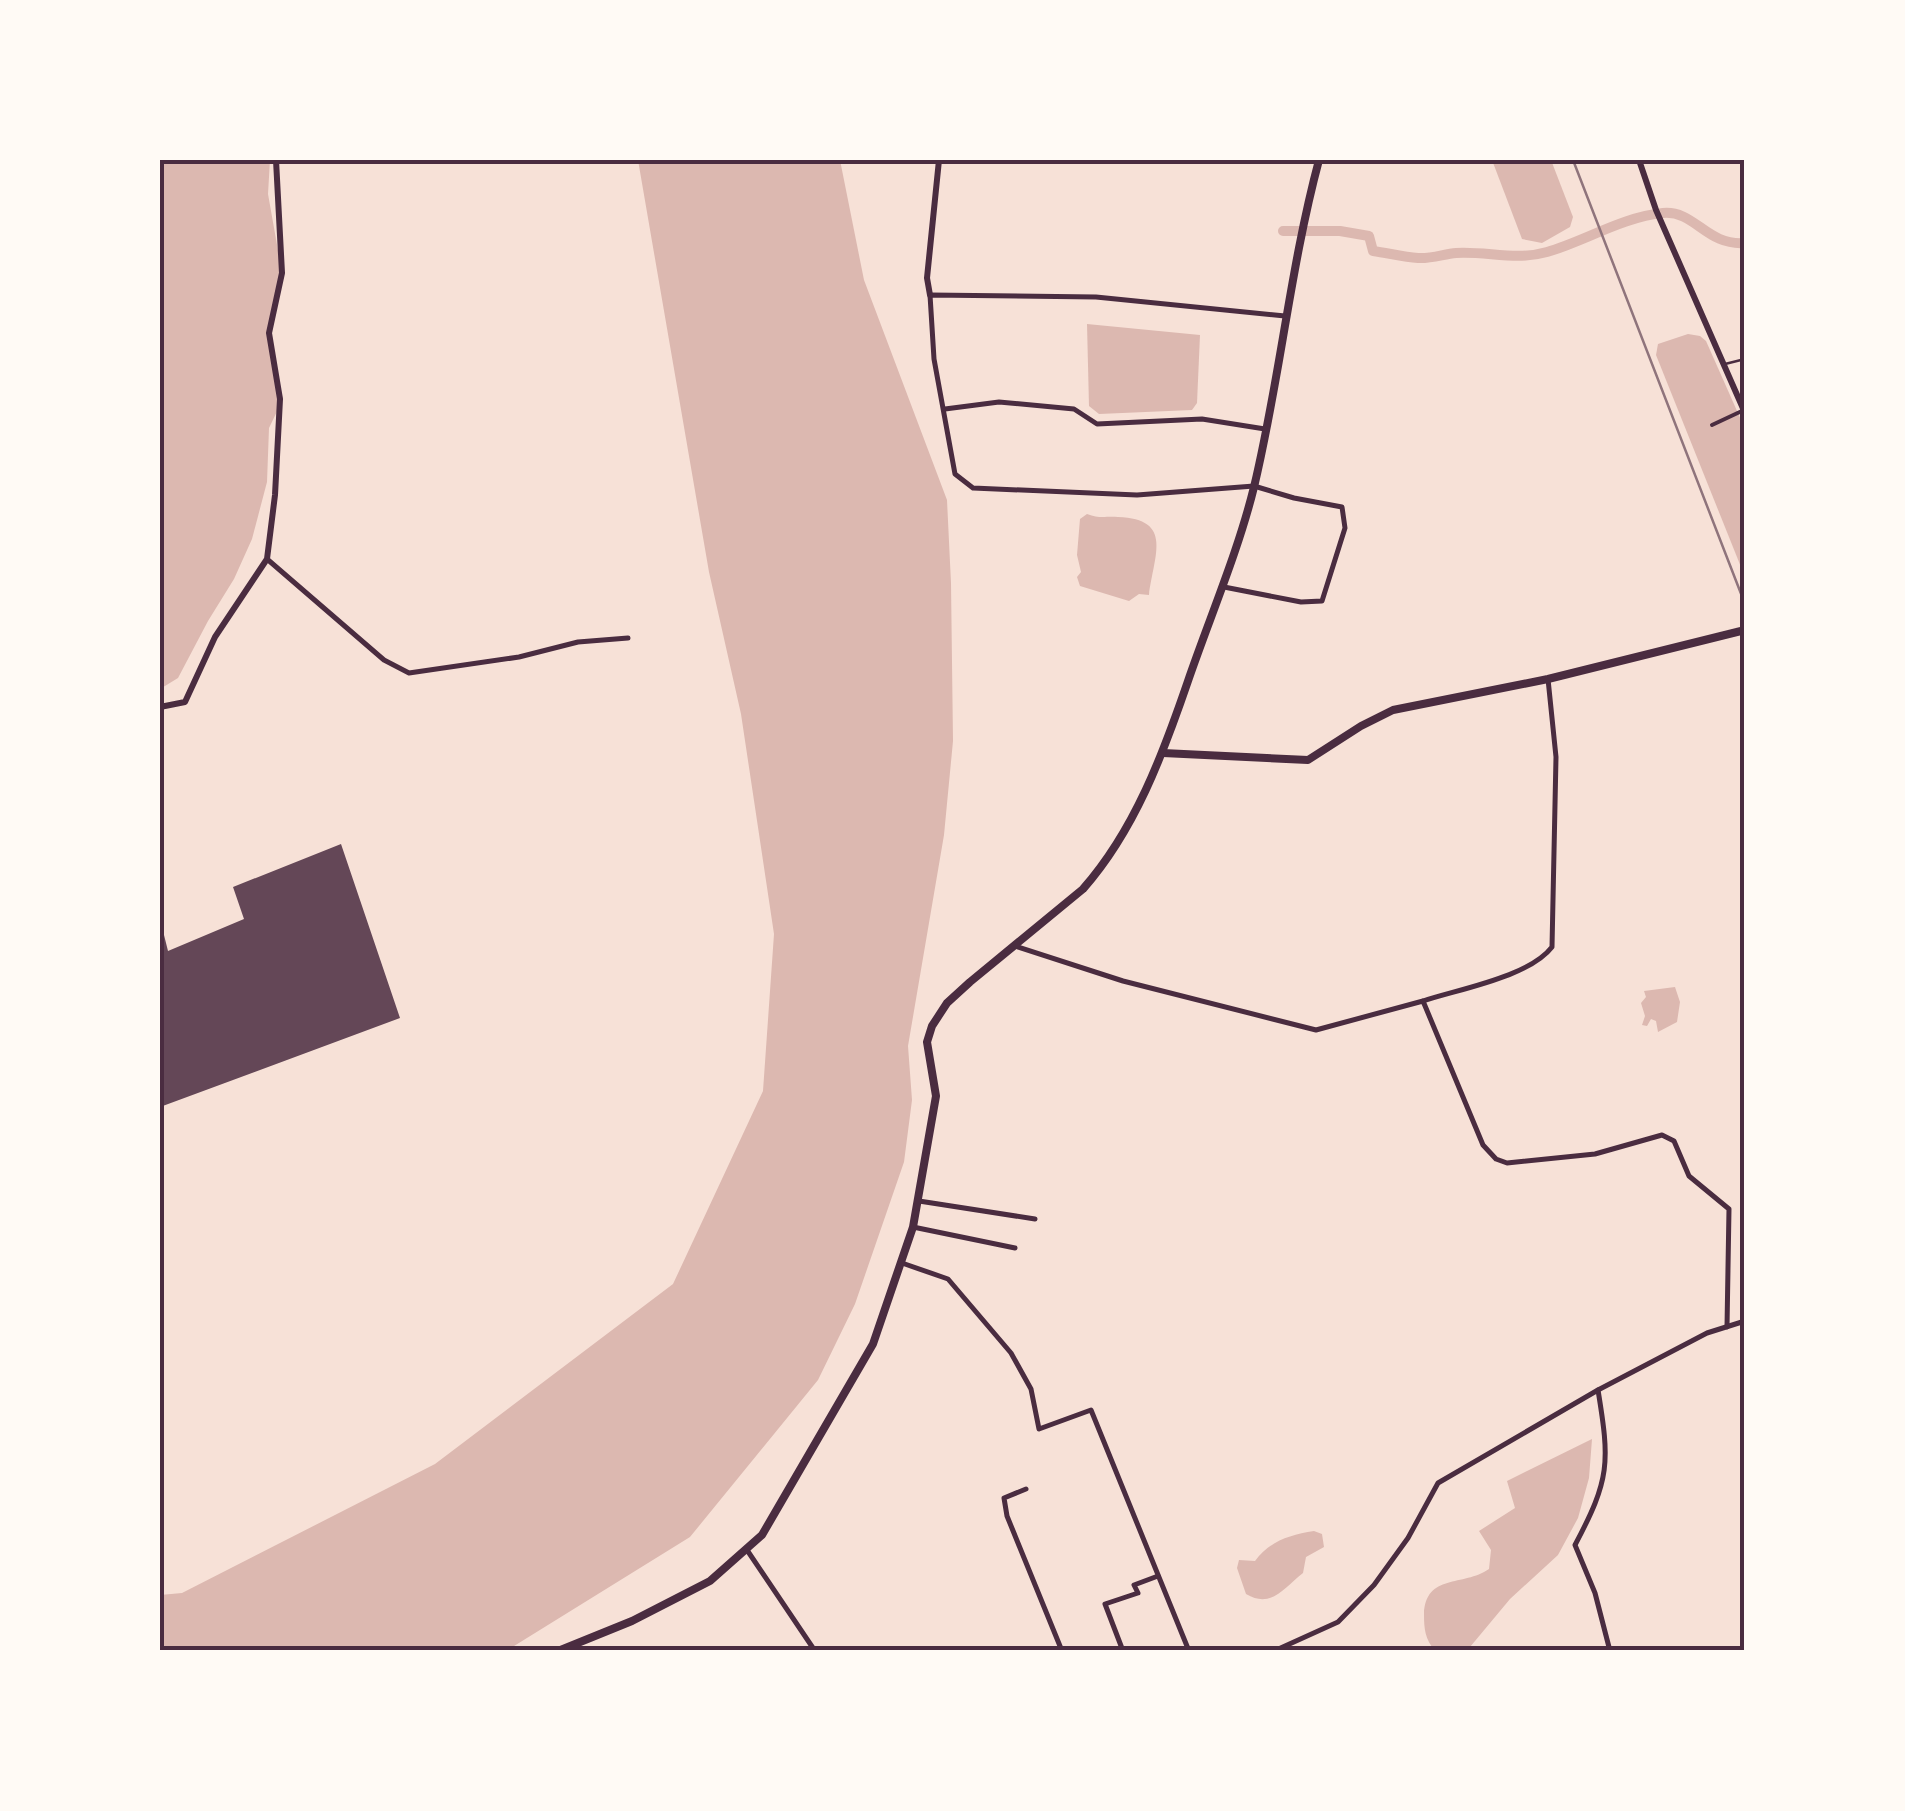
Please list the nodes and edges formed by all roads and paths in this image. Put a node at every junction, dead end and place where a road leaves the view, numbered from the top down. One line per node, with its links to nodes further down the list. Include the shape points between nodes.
1 (276, 160): 14 (street, via 282,273 269,333 280,398)
2 (939, 160): 5 (street)
3 (1318, 160): 6 (main road)
4 (1639, 160): 8 (street)
5 (930, 296): 6 (street, via 1096,297); 9 (street)
6 (1285, 316): 12 (main road)
7 (1745, 358): 8 (lane)
8 (1724, 364): 10 (street)
9 (946, 409): 12 (street, via 999,402 1074,409 1097,424 1202,420); 13 (street, via 954,474 973,488 1138,496)
10 (1744, 411): 11 (street)
11 (1712, 424)
12 (1265, 429): 13 (main road)
13 (1254, 486): 15 (main road); 15 (street, via 1342,507 1344,528 1326,595 1312,604)
14 (266, 559): 17 (street, via 384,660 409,672); 19 (street, via 215,637 185,702)
15 (1221, 586): 20 (main road)
16 (1745, 630): 18 (main road)
17 (628, 638)
18 (1548, 678): 20 (main road, via 1393,710 1308,760); 22 (street, via 1556,756 1552,947 1520,970)
19 (160, 707)
20 (1163, 753): 21 (main road, via 1098,872)
21 (1015, 946): 22 (street, via 1316,1030); 23 (main road, via 947,1003 932,1026 927,1042 936,1096)
22 (1423, 1001): 29 (street, via 1483,1145 1496,1159 1595,1154 1662,1134 1674,1140 1689,1176 1729,1209)
23 (919, 1201): 24 (street); 25 (main road)
24 (1035, 1219)
25 (912, 1226): 26 (street); 27 (main road)
26 (1015, 1248)
27 (899, 1262): 32 (main road, via 873,1344 762,1535); 33 (street, via 948,1279 1011,1352 1031,1389 1039,1429 1091,1410)
28 (1745, 1321): 29 (street)
29 (1727, 1326): 30 (street)
30 (1598, 1390): 39 (street, via 1438,1483 1408,1538 1338,1622); 40 (street, via 1608,1454 1602,1488 1575,1545)
31 (1026, 1489): 36 (street, via 1004,1498 1007,1516)
32 (746, 1548): 34 (main road, via 710,1580); 35 (street)
33 (1158, 1576): 37 (street, via 1134,1584 1138,1593 1105,1604); 38 (street)
34 (558, 1651)
35 (815, 1651)
36 (1062, 1651)
37 (1123, 1651)
38 (1189, 1651)
39 (1274, 1651)
40 (1610, 1651)

